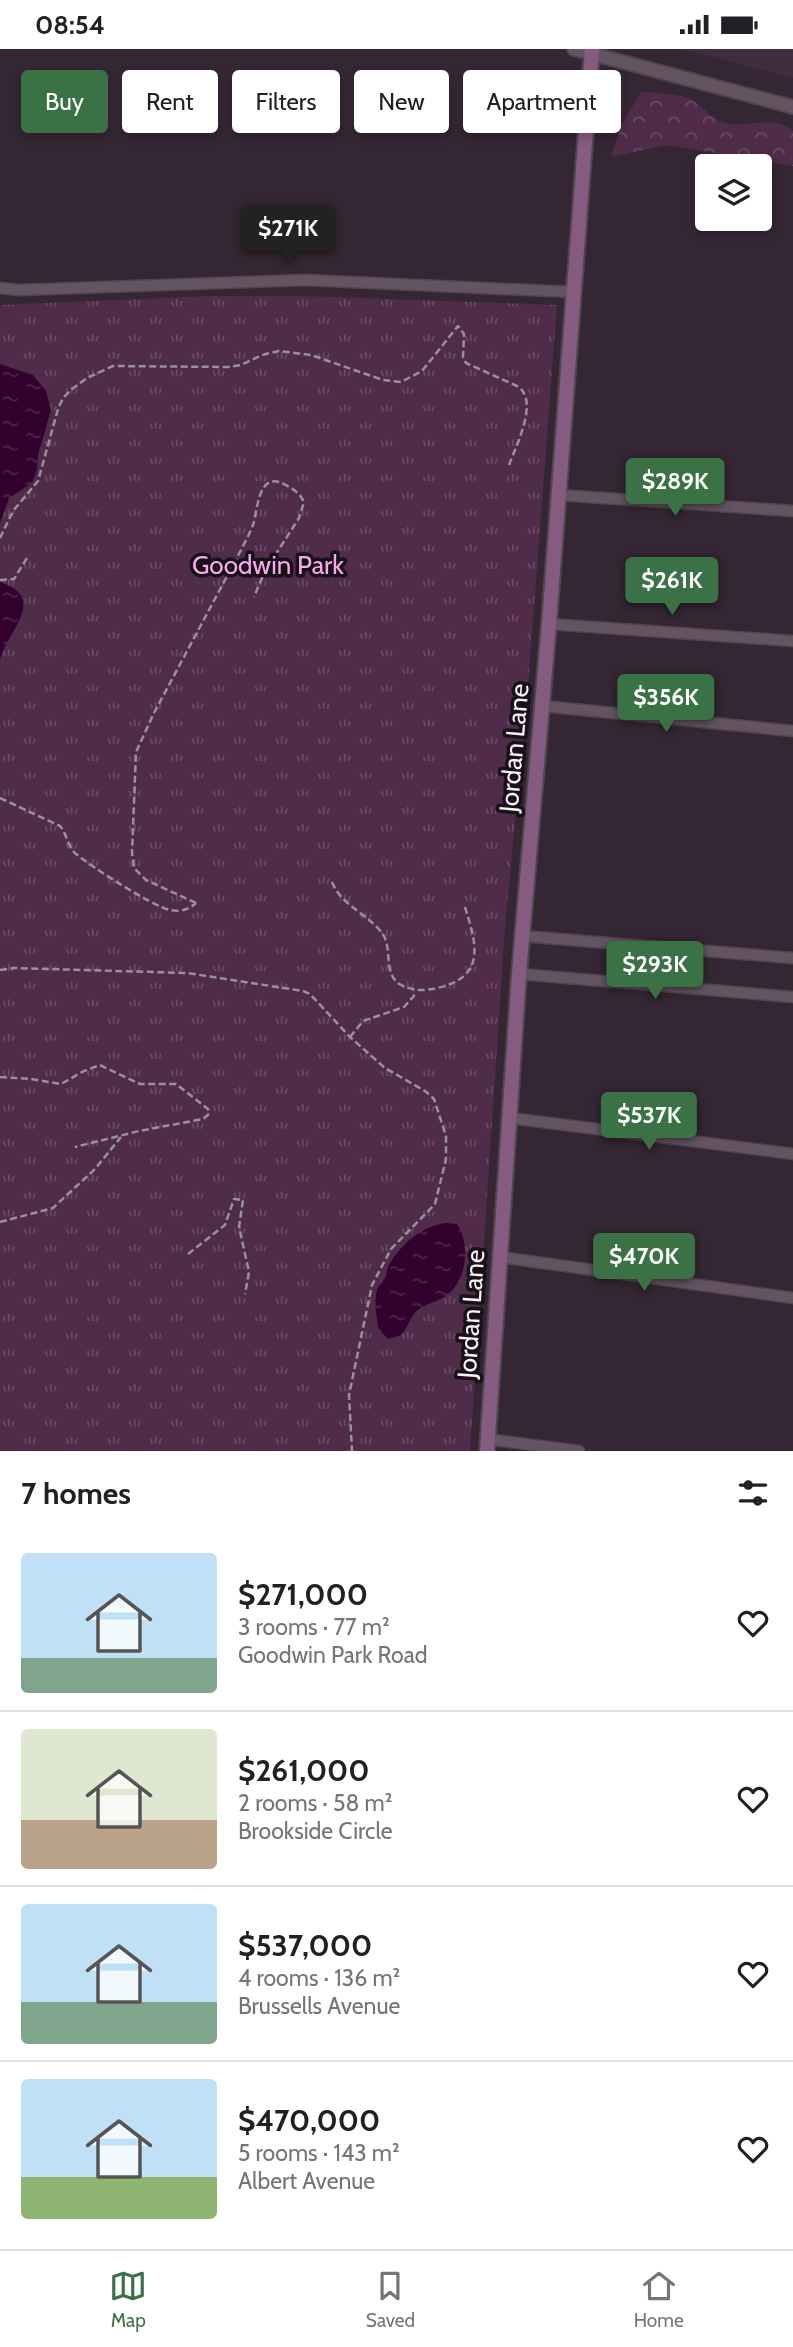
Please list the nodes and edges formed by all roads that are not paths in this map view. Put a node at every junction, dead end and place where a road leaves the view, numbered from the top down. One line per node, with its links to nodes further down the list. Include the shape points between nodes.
1 (574, 49): 2 (street)
2 (592, 52): 3 (street); 5 (main road, Jordan Lane)
3 (793, 107)
4 (0, 288): 5 (street, via 306,279)
5 (574, 292): 6 (main road, Jordan Lane)
6 (559, 495): 7 (street); 8 (main road, Jordan Lane)
7 (793, 511)
8 (550, 624): 9 (street); 10 (main road, Jordan Lane)
9 (793, 641)
10 (543, 706): 11 (street); 12 (main road, Jordan Lane)
11 (793, 731)
12 (522, 936): 13 (street); 14 (main road, Jordan Lane)
13 (793, 958)
14 (519, 974): 15 (street); 16 (main road, Jordan Lane)
15 (793, 997)
16 (509, 1118): 17 (street); 18 (main road, Jordan Lane)
17 (793, 1154)
18 (499, 1257): 19 (street); 20 (main road, Jordan Lane)
19 (793, 1299)
20 (487, 1445): 21 (street)
21 (579, 1451)

